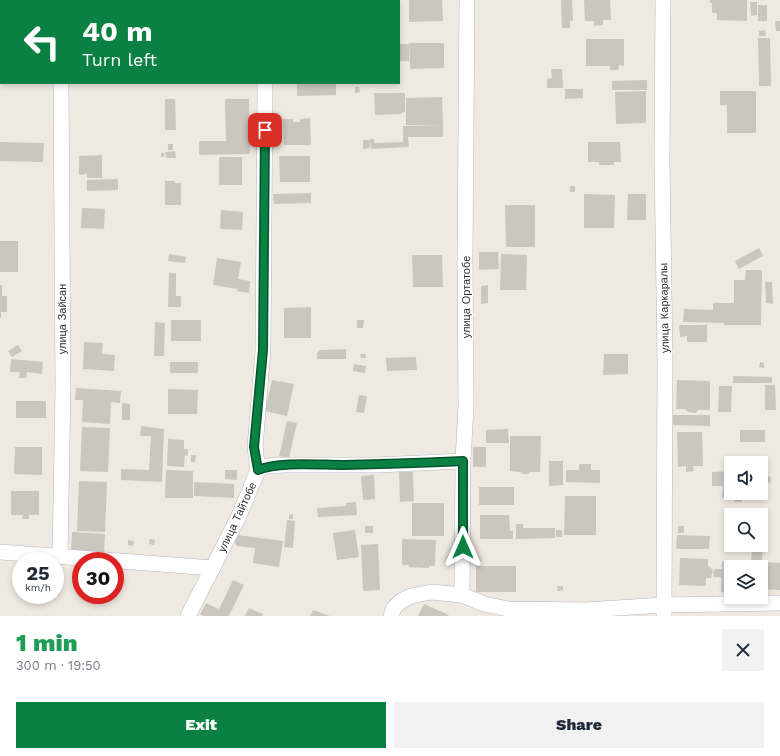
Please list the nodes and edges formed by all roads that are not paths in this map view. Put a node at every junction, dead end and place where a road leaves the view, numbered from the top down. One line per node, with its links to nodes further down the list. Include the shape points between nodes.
1 (467, 0): 5 (street, улица Ортатобе, via 466,406)
2 (663, 0): 14 (street, улица Каркаралы)
3 (62, 84): 8 (street, улица Зайсан, via 63,387)
4 (265, 84): 6 (street, улица Тайтобе, via 263,350 254,447)
5 (463, 461): 6 (street, via 377,465 284,465 267,466); 12 (street, улица Ортатобе)
6 (258, 470): 11 (street, улица Тайтобе)
7 (0, 552): 9 (street)
8 (60, 552)
9 (12, 553)
10 (64, 556): 11 (street)
11 (213, 568): 15 (street, улица Тайтобе)
12 (462, 595): 14 (street, via 484,604 508,609); 16 (street, via 431,592 411,596 401,601)
13 (780, 603): 14 (street)
14 (664, 611)
15 (188, 616)
16 (391, 616)

